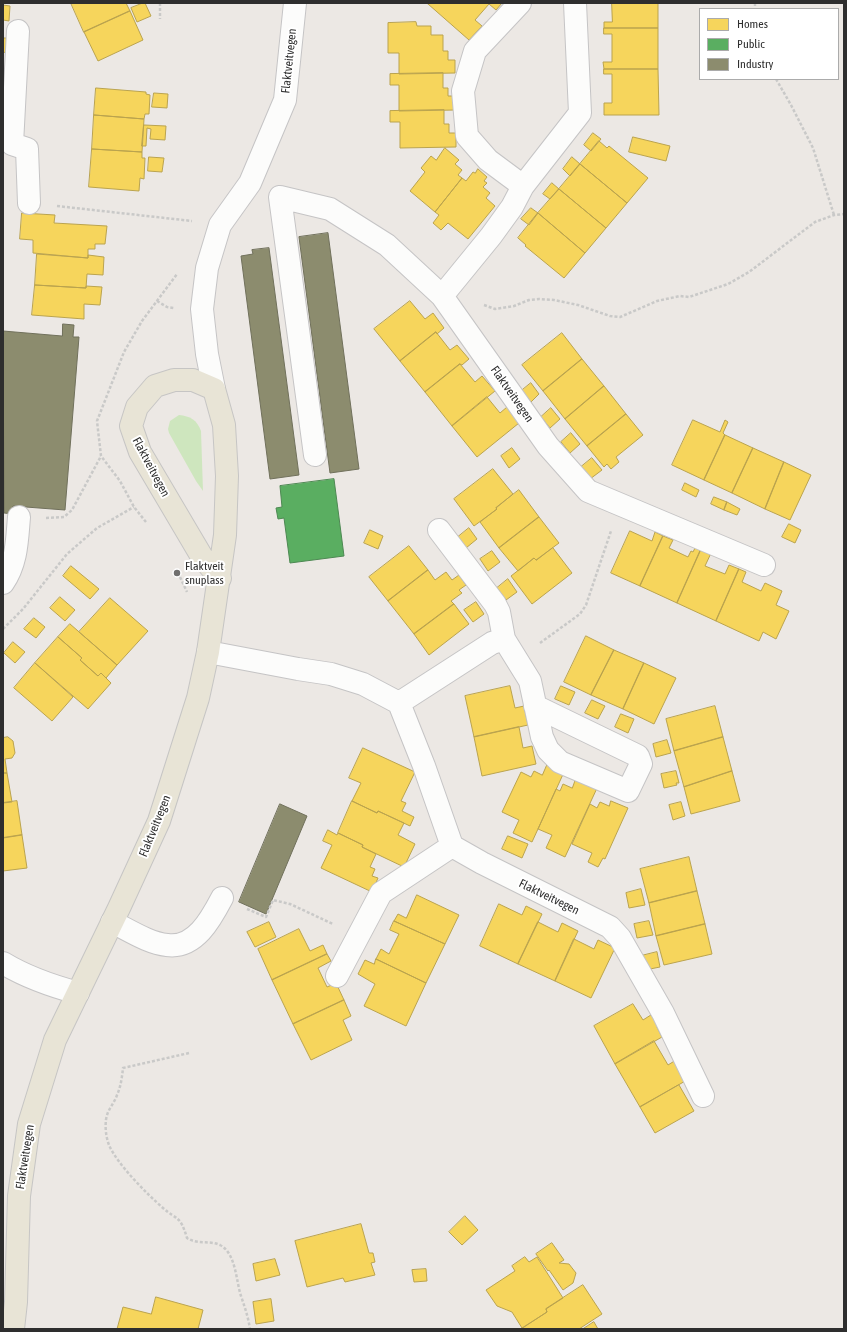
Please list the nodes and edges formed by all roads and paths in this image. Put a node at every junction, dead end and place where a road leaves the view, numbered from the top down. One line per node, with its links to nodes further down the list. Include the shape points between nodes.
1 (160, 3): 5 (path)
2 (295, 3): 8 (street, Flaktveitvegen, via 285,100)
3 (520, 3): 9 (street, via 475,51 463,90 467,136 488,160)
4 (575, 3): 9 (street, via 580,113)
5 (160, 19)
6 (18, 31): 11 (street, via 12,144 27,149)
7 (777, 80): 13 (path, via 813,148)
8 (250, 183): 10 (street, Flaktveitvegen); 14 (street, Flaktveitvegen)
9 (523, 186): 16 (street, via 512,207 491,236)
10 (280, 196): 16 (street, Flaktveitvegen, via 330,209 387,245); 19 (street)
11 (29, 203): 14 (path)
12 (844, 214): 13 (path)
13 (834, 215): 17 (path, via 815,222 749,272 728,284 689,297 680,296 657,301 620,317 554,300 529,300 495,309)
14 (220, 224): 18 (street, Flaktveitvegen, via 207,268 202,309)
15 (178, 272): 20 (path, via 142,321 124,352 97,421)
16 (442, 296): 21 (street, Flaktveitvegen, via 548,446 588,491)
17 (484, 305)
18 (214, 388): 25 (main road, Flaktveitvegen, via 224,425 227,476 225,535); 25 (main road, Flaktveitvegen, via 193,380 174,380 155,386 137,407 131,426 140,452 202,557)
19 (315, 455)
20 (101, 456): 22 (path, via 72,510 64,517); 27 (path, via 120,481 134,507 97,528 67,554 23,609)
21 (620, 505): 24 (street, Flaktveitvegen); 30 (path, via 586,605 580,614)
22 (19, 517): 26 (street, via 15,558)
23 (439, 530): 28 (street, via 495,604)
24 (764, 565)
25 (220, 578): 29 (main road, Flaktveitvegen)
26 (3, 583)
27 (3, 629)
28 (504, 639): 30 (street); 31 (street, via 492,643)
29 (208, 652): 31 (street, via 331,674 363,684); 36 (main road, Flaktveitvegen, via 198,698 159,821)
30 (517, 660): 32 (street, via 530,681)
31 (398, 703): 33 (street, via 424,766)
32 (535, 706): 32 (street, via 542,737 548,750 560,762 628,791 641,764 638,756)
33 (452, 846): 37 (street, via 382,893); 42 (street, Flaktveitvegen, via 610,927 620,938 663,1013)
34 (222, 898): 36 (street, via 214,915 202,929 191,940 179,945 166,945 149,940)
35 (252, 911): 37 (path, via 266,917 273,900 290,904)
36 (112, 922): 40 (main road, Flaktveitvegen)
37 (358, 936): 39 (street)
38 (3, 963): 40 (street, via 52,985)
39 (337, 976)
40 (78, 993): 43 (main road, Flaktveitvegen, via 55,1040 29,1124 19,1196)
41 (190, 1053): 44 (path, via 123,1068 117,1096 108,1110 106,1120 109,1145 119,1161 146,1192 178,1218 183,1224 187,1238 194,1242 214,1243 229,1253)
42 (703, 1096)
43 (13, 1329)
44 (250, 1329)

